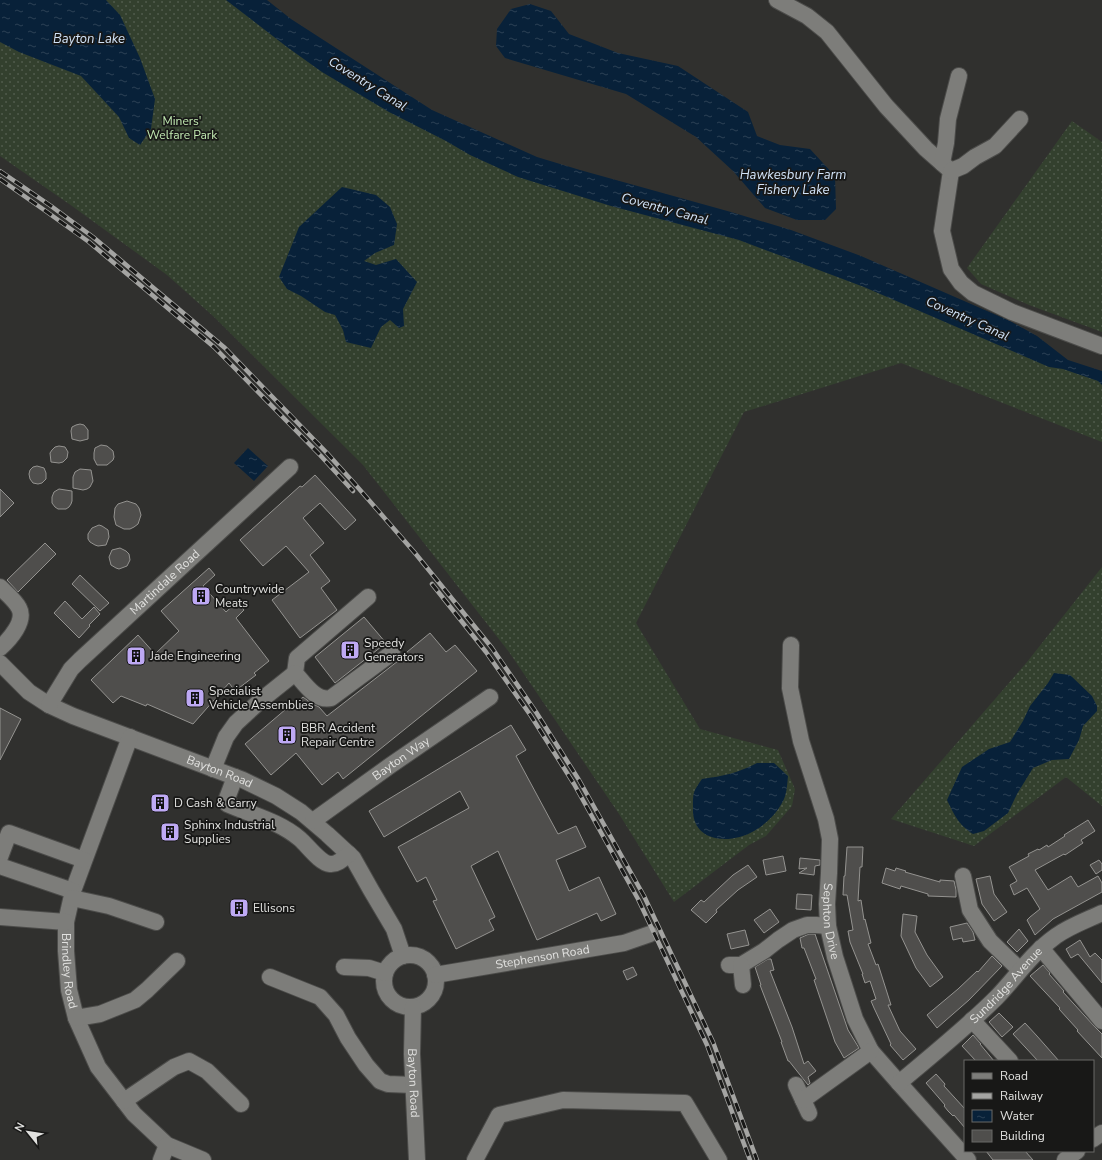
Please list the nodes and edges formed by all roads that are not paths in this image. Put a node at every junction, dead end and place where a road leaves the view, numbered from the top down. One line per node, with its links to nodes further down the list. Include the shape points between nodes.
1 (777, 0): 4 (street, via 807,16 827,32 886,106 926,149)
2 (959, 76): 4 (street, via 948,119)
3 (1020, 119): 4 (street, via 995,146 963,166)
4 (947, 167): 5 (street, via 942,231 951,269 961,283 973,293 1012,312)
5 (1099, 345)
6 (290, 467): 15 (street, Martindale Road, via 80,660 71,669)
7 (0, 586): 10 (street, via 20,608 21,617 16,630)
8 (368, 597): 13 (street, via 297,658)
9 (791, 644): 30 (street, Sephton Drive, via 790,688 801,741 830,839)
10 (0, 648)
11 (392, 653): 13 (street, via 331,698 326,699 308,688)
12 (0, 663): 15 (street, Bayton Road, via 29,692)
13 (295, 672): 17 (street, via 236,723 226,737)
14 (490, 697): 19 (street, Bayton Way)
15 (49, 705): 16 (street, Bayton Road)
16 (130, 737): 17 (street, Bayton Road); 22 (street, Brindley Road)
17 (213, 769): 18 (street, Bayton Road)
18 (235, 777): 19 (street, Bayton Road, via 276,796); 20 (street, via 227,804 276,824 299,838 323,861 330,864 335,864)
19 (313, 821): 20 (street, Bayton Road)
20 (349, 854): 33 (street, Bayton Road, via 394,929)
21 (0, 857): 22 (street, via 9,833)
22 (84, 860): 25 (street, Brindley Road)
23 (0, 866): 25 (street)
24 (963, 876): 36 (street, via 970,910 990,941)
25 (72, 895): 28 (street, Brindley Road); 29 (street)
26 (1102, 913): 32 (street, via 1075,925)
27 (0, 917): 28 (street)
28 (66, 922): 42 (street, Brindley Road, via 70,990)
29 (156, 922)
30 (828, 926): 40 (street, via 807,925 793,930 764,951 735,965); 45 (street, Sephton Drive, via 855,1019)
31 (650, 934): 38 (street, Stephenson Road, via 624,943)
32 (1041, 948): 36 (street, Sundridge Avenue); 44 (street, Sundridge Avenue)
33 (403, 956): 37 (street, via 395,960); 38 (street, via 417,956 423,959 433,968)
34 (177, 961): 42 (street, via 135,1000 100,1014)
35 (344, 967): 37 (street, via 369,968)
36 (1020, 970): 43 (street, Sundridge Avenue)
37 (385, 973): 41 (street, via 384,982 390,998 400,1005)
38 (435, 975): 41 (street, via 435,986 431,996 423,1003)
39 (270, 977): 48 (street, via 320,997 336,1015 366,1066 380,1081 388,1084)
40 (743, 986)
41 (413, 1006): 48 (street, Bayton Road)
42 (76, 1018): 50 (street, Brindley Road, via 98,1067)
43 (972, 1020): 46 (street); 47 (street, Sundridge Avenue)
44 (1102, 1021)
45 (871, 1050): 47 (street, Sephton Drive); 49 (street, via 806,1106)
46 (1009, 1060)
47 (899, 1083): 54 (street, Sephton Drive)
48 (413, 1085): 57 (street, Bayton Road)
49 (796, 1085)
50 (124, 1101): 51 (street, via 174,1067 189,1061 207,1071); 52 (street, Brindley Road)
51 (241, 1104)
52 (167, 1145): 55 (street); 56 (street, Brindley Road)
53 (1076, 1152): 60 (street)
54 (958, 1157)
55 (161, 1160)
56 (203, 1160)
57 (417, 1160)
58 (475, 1160): 59 (street, via 499,1115 563,1100 685,1103)
59 (719, 1160)
60 (1065, 1160)

